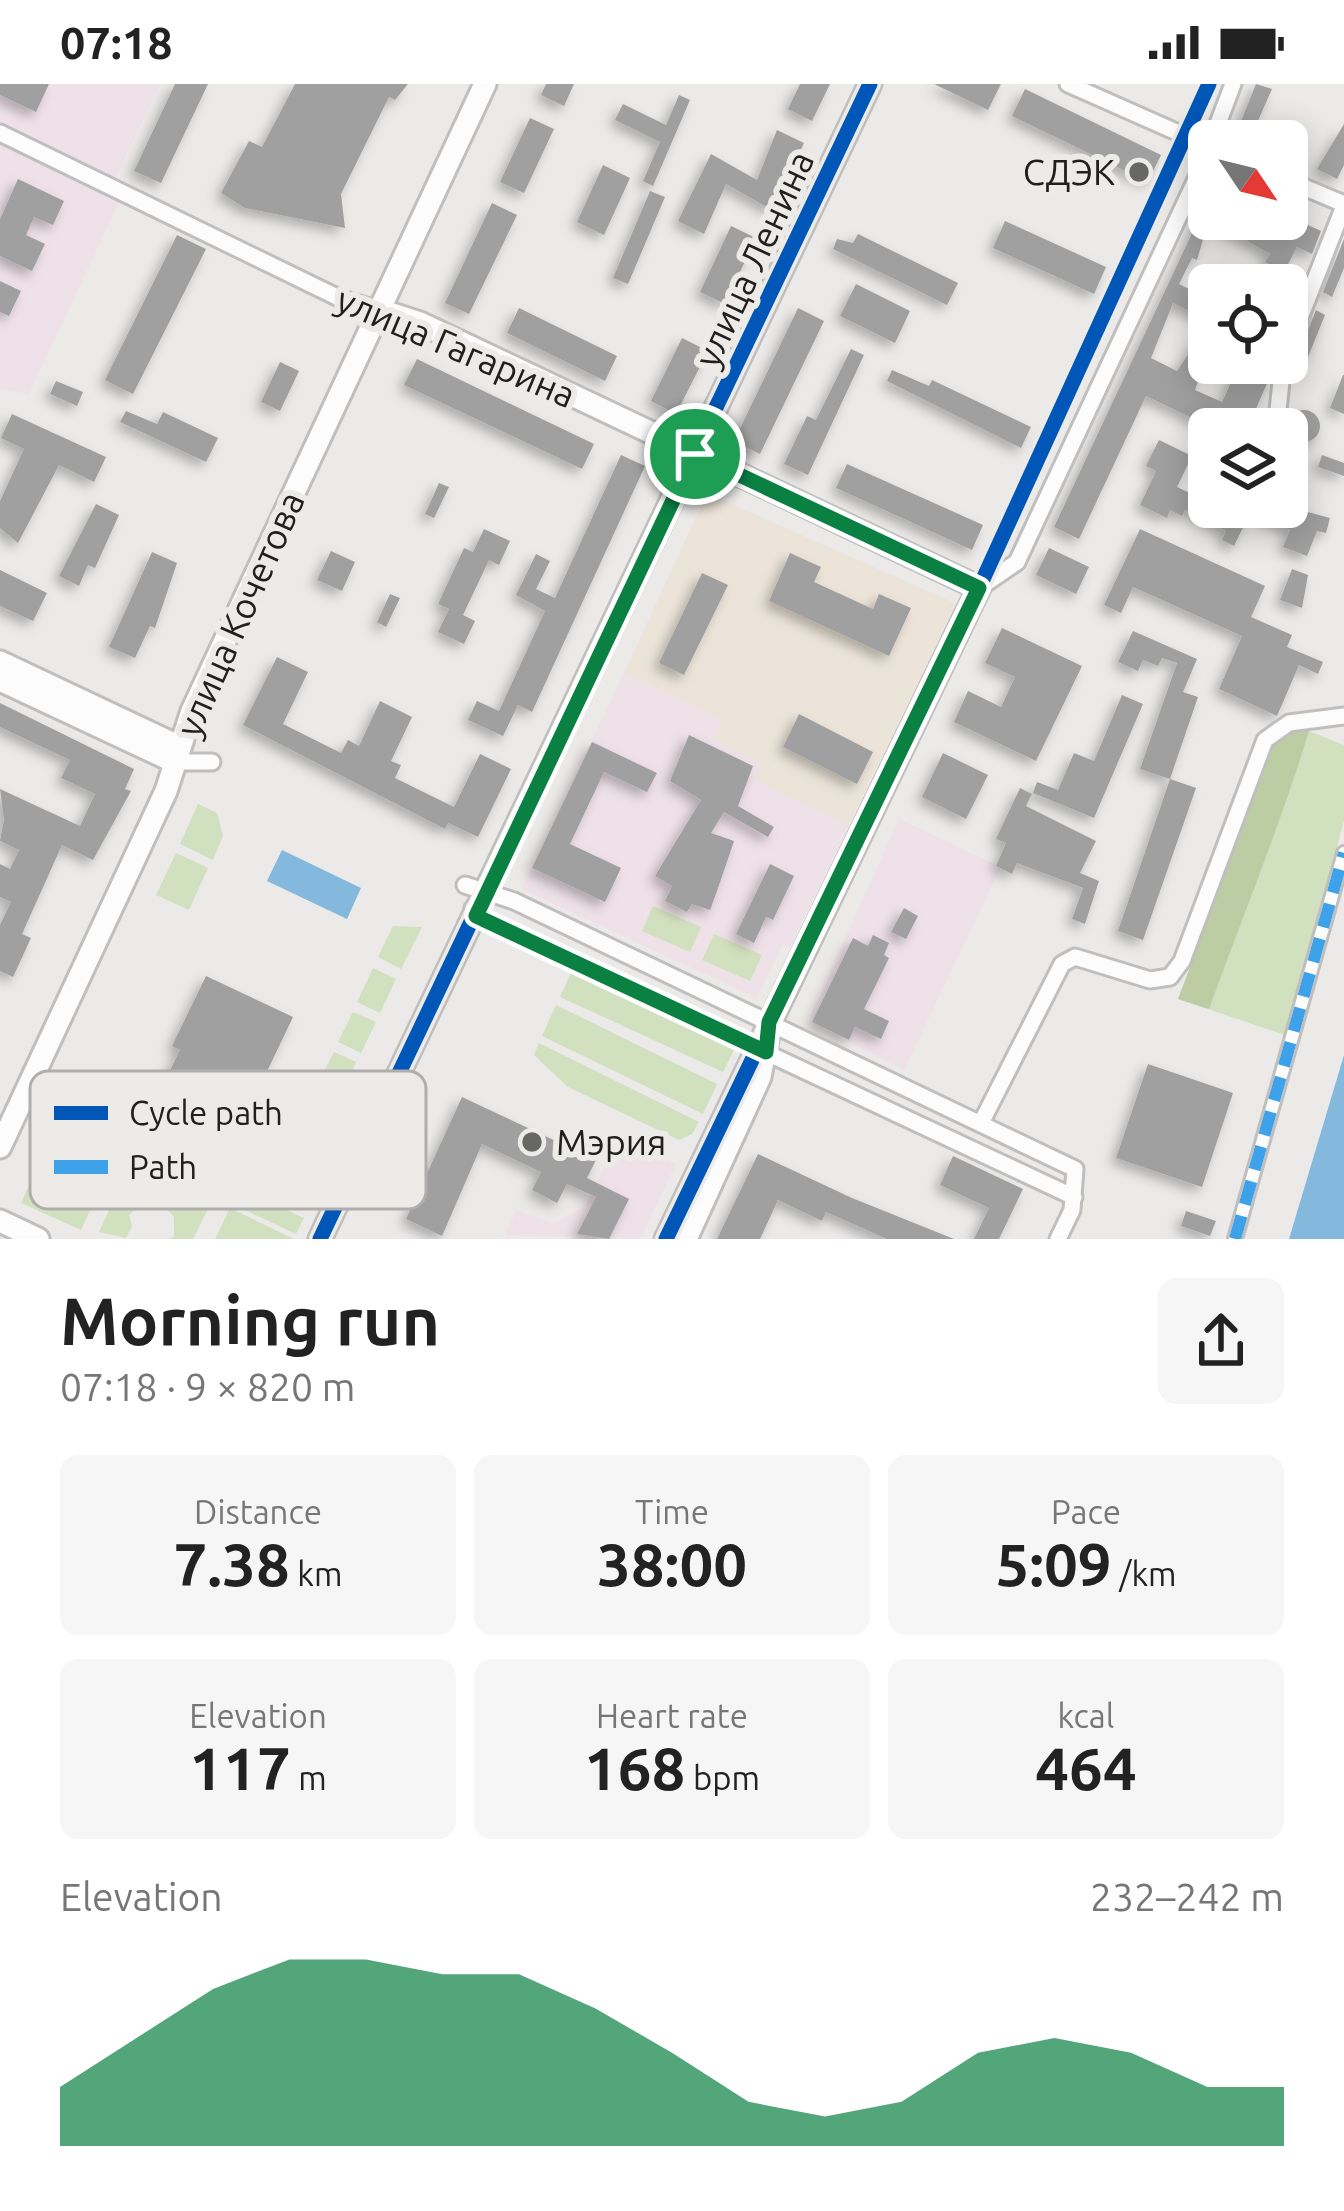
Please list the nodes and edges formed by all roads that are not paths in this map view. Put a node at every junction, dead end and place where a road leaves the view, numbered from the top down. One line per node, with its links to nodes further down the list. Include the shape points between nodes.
1 (485, 84): 13 (street, улица Кочетова)
2 (870, 84): 14 (street, улица Ленина)
3 (1069, 84): 8 (street)
4 (1210, 84): 8 (street)
5 (1233, 84): 6 (street)
6 (1218, 120)
7 (0, 133): 13 (street, улица Гагарина, via 339,298)
8 (1186, 136): 15 (street)
9 (1308, 189): 11 (street)
10 (1188, 197): 15 (street, via 1017,562)
11 (1344, 205): 12 (street)
12 (1308, 297)
13 (380, 310): 14 (street, улица Гагарина); 19 (street, улица Кочетова)
14 (695, 454): 15 (street, улица Гагарина); 21 (street, улица Ленина)
15 (979, 588): 23 (street)
16 (0, 662): 19 (street)
17 (0, 680): 19 (street)
18 (1344, 716): 28 (street, via 1284,725 1265,740 1170,977 1064,961)
19 (178, 754): 25 (street, улица Кочетова)
20 (1344, 853): 38 (street)
21 (490, 890): 22 (street, улица Ленина); 23 (street)
22 (476, 916): 24 (street); 26 (street, улица Ленина)
23 (769, 1022): 24 (street); 28 (street)
24 (761, 1050): 30 (street); 35 (street); 36 (street, via 754,1091)
25 (34, 1071)
26 (401, 1071)
27 (30, 1081): 29 (street, улица Кочетова)
28 (981, 1123): 30 (street, via 1075,1169)
29 (0, 1147)
30 (1074, 1197): 37 (street)
31 (334, 1209): 34 (street, улица Ленина)
32 (0, 1221): 33 (street)
33 (38, 1239)
34 (320, 1239)
35 (666, 1239)
36 (686, 1239)
37 (1058, 1239)
38 (1235, 1239)

